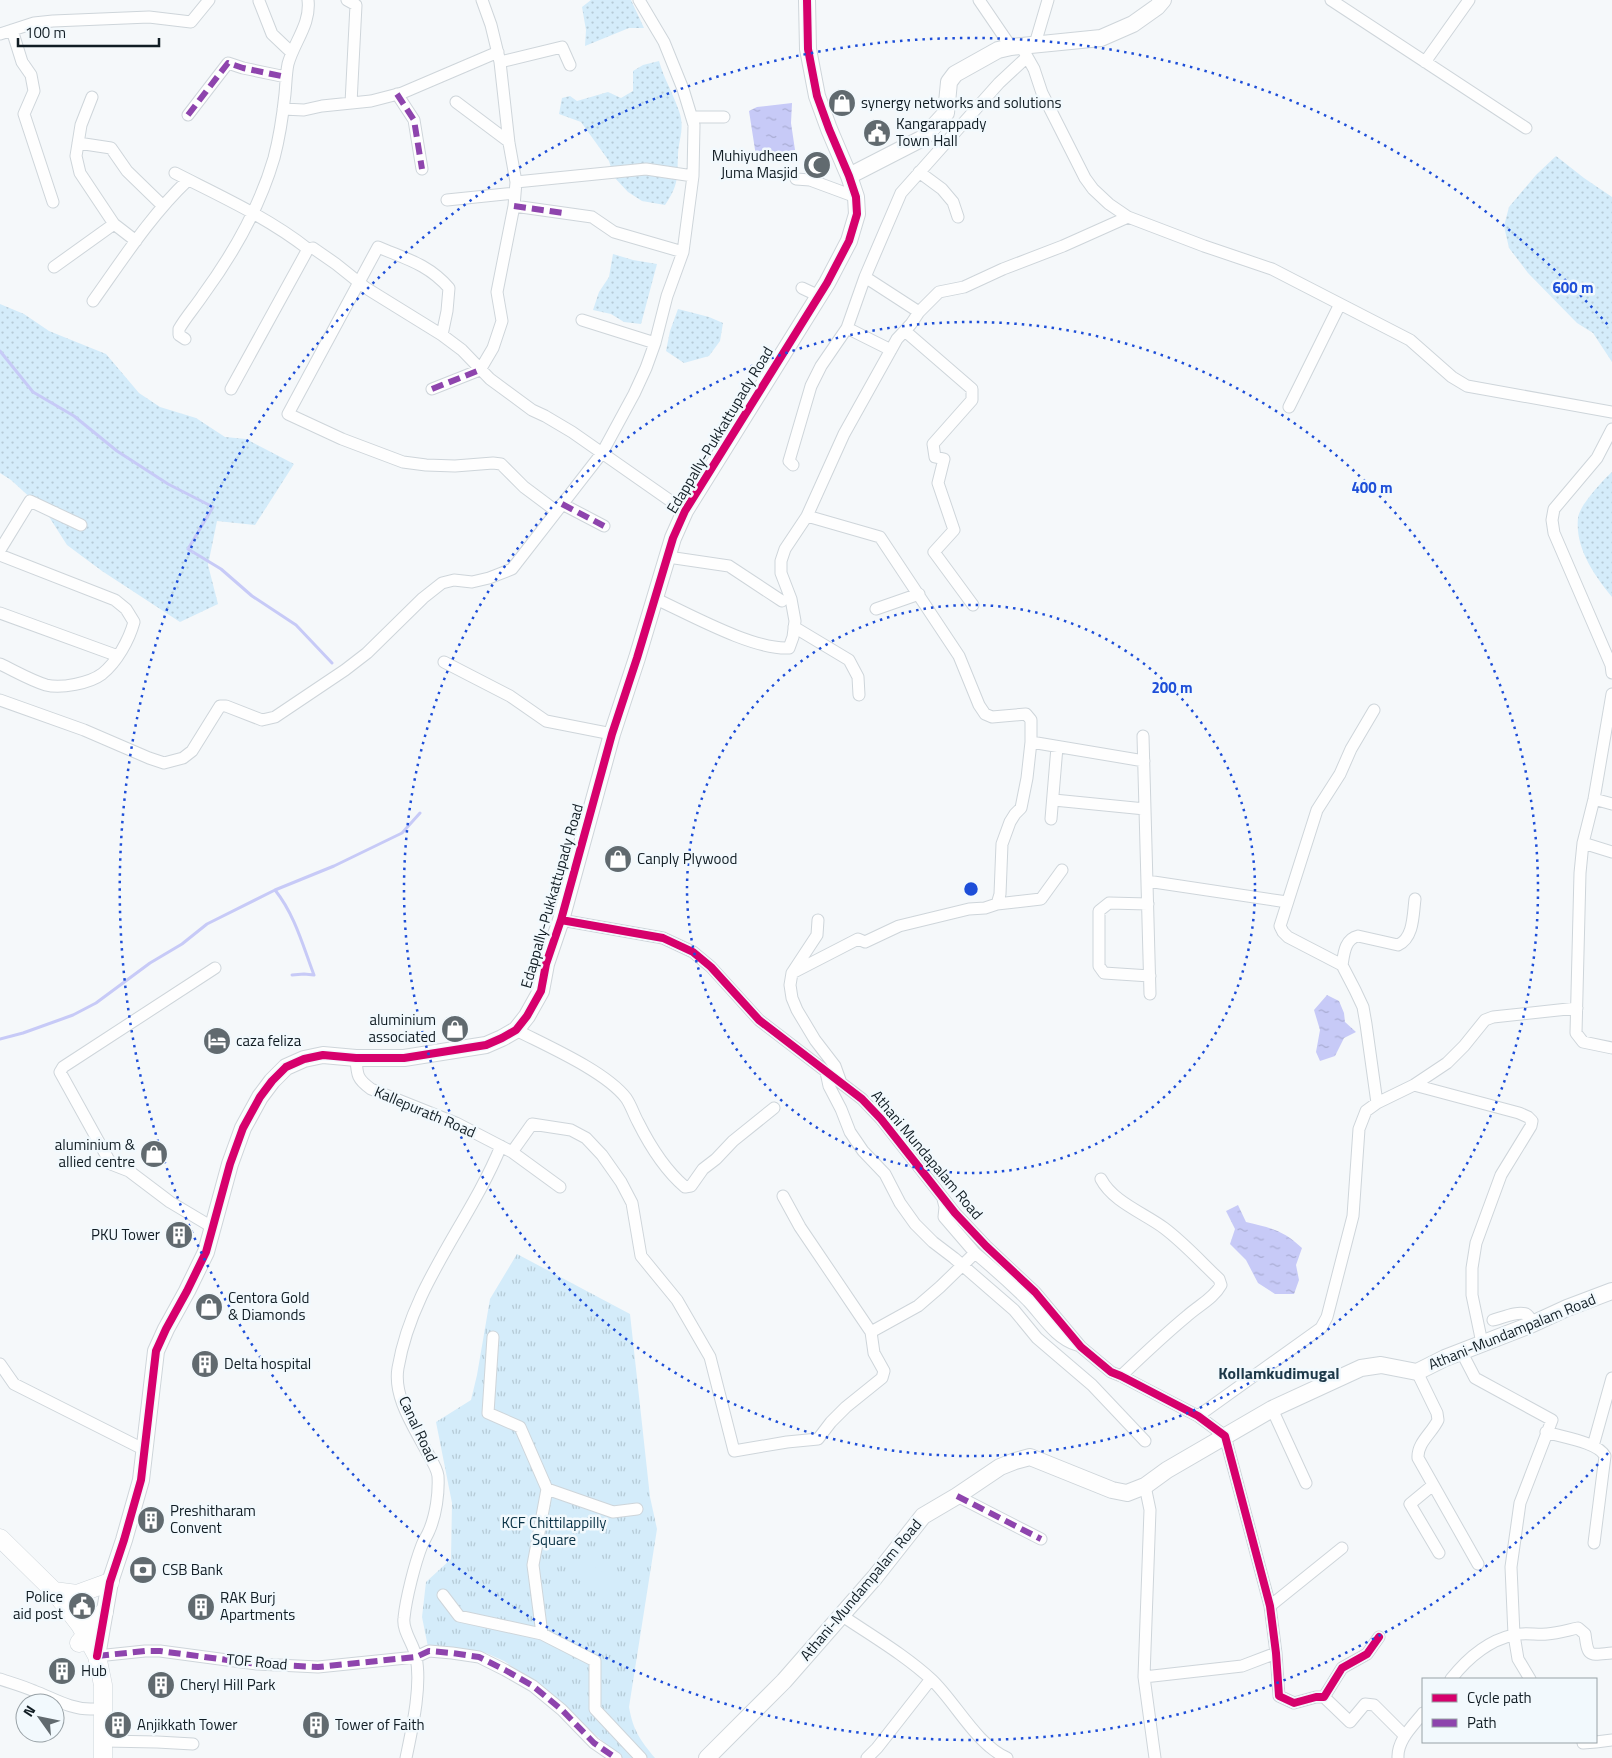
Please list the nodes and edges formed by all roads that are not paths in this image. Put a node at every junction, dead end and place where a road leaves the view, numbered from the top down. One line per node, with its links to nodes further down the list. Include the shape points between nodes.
1 (209, 0): 13 (street, via 191,22 149,17 53,21)
2 (261, 0): 16 (street, via 272,34)
3 (308, 0): 16 (street, via 303,30)
4 (347, 0): 24 (street, via 356,5)
5 (482, 0): 17 (street)
6 (639, 0): 27 (street, via 664,42)
7 (807, 0): 36 (main road, Edappally-Pukkattupady Road, via 808,49 816,96)
8 (979, 0): 15 (street)
9 (1048, 0): 15 (street)
10 (1163, 0): 15 (main road, via 1133,24 1101,38)
11 (1331, 0): 18 (street)
12 (1469, 0): 18 (street)
13 (12, 30): 14 (street); 42 (street, via 22,62 31,75 34,91 24,114)
14 (0, 34)
15 (1024, 49): 33 (street, via 998,83); 36 (main road, via 998,50 955,74 949,82 946,113 923,138); 47 (street, via 1084,178)
16 (292, 53): 20 (street)
17 (499, 57): 19 (street, via 562,47); 21 (street); 30 (street)
18 (1425, 62): 29 (street)
19 (570, 65)
20 (286, 77): 25 (street); 26 (street, via 228,63)
21 (397, 94): 24 (street); 32 (street, via 414,120)
22 (92, 97): 31 (street)
23 (456, 102): 30 (street)
24 (351, 103): 25 (street, via 304,110)
25 (283, 108): 45 (street, via 275,155)
26 (188, 114)
27 (692, 117): 28 (street); 35 (street)
28 (724, 117)
29 (1526, 128)
30 (508, 141): 39 (street)
31 (78, 143): 43 (street, via 111,148 127,171); 48 (street, via 76,156 80,173)
32 (422, 169)
33 (918, 172): 46 (street, via 942,189 953,202); 53 (street, via 901,193)
34 (175, 173): 38 (street)
35 (693, 176): 39 (street, via 646,169); 51 (street)
36 (849, 176): 40 (main road, Edappally-Pukkattupady Road)
37 (796, 179): 40 (street, via 810,180)
38 (188, 180): 43 (street); 45 (street)
39 (516, 188): 41 (street); 44 (street)
40 (856, 197): 56 (main road, Edappally-Pukkattupady Road, via 857,214 849,240)
41 (447, 200)
42 (53, 202)
43 (163, 206): 49 (street)
44 (514, 206): 51 (street, via 592,217 614,232); 67 (street, via 496,292 502,315 501,327)
45 (252, 212): 50 (street); 64 (street, via 204,295 178,329 178,335)
46 (958, 217)
47 (1128, 217): 58 (street, via 1272,269); 59 (street, via 964,287 939,292)
48 (114, 224): 49 (street); 52 (street)
49 (136, 241): 57 (street)
50 (308, 248): 54 (street, via 336,264); 68 (street)
51 (684, 252): 65 (street, via 667,296)
52 (54, 267)
53 (865, 277): 59 (street); 61 (street)
54 (357, 282): 63 (street); 63 (street, via 378,247 417,262 438,275 449,288); 75 (street, via 288,414 403,462 455,466 501,464 524,487)
55 (802, 288): 56 (street)
56 (819, 296): 76 (main road, Edappally-Pukkattupady Road)
57 (94, 301)
58 (1340, 304): 70 (street); 71 (street, via 1410,340 1467,386)
59 (919, 312): 62 (street)
60 (582, 320): 65 (street)
61 (847, 328): 66 (street); 74 (street, via 811,386 789,461)
62 (905, 331): 66 (street); 86 (street, via 972,390 972,400 933,444 935,457 944,459 938,483 954,530 934,552)
63 (442, 335): 67 (street, via 462,350)
64 (184, 339)
65 (655, 343): 73 (street, via 634,394)
66 (891, 350): 77 (street, via 844,434)
67 (480, 370): 69 (street); 73 (street, via 532,410)
68 (231, 389)
69 (432, 390)
70 (1289, 407)
71 (1612, 412)
72 (1612, 429): 93 (street, via 1597,458 1554,510 1552,520 1554,533)
73 (602, 453): 75 (street); 76 (street)
74 (793, 465)
75 (559, 508): 79 (street); 96 (street, via 512,569 472,582 454,580 442,583 368,653 275,717 262,720 220,706 192,751 173,762 149,758 84,730)
76 (685, 511): 82 (main road, Edappally-Pukkattupady Road)
77 (807, 516): 83 (street, via 880,537); 89 (street, via 785,549 781,561)
78 (81, 525): 80 (street, via 30,501)
79 (604, 526)
80 (0, 550)
81 (0, 555): 90 (street, via 115,600 126,609 134,622)
82 (668, 557): 84 (main road, Edappally-Pukkattupady Road); 85 (street, via 729,566)
83 (919, 594): 87 (street); 100 (street, via 959,656 984,714 992,717 1026,714 1031,720)
84 (656, 598): 89 (street, via 726,632 778,648 789,648); 98 (main road, Edappally-Pukkattupady Road)
85 (782, 601)
86 (973, 605)
87 (876, 609)
88 (0, 613): 90 (street)
89 (794, 627): 95 (street, via 849,660 858,677)
90 (118, 656): 92 (street, via 101,675 72,686 47,685)
91 (444, 662): 98 (street, via 510,696 546,720)
92 (0, 664)
93 (1612, 673)
94 (1612, 694): 102 (street)
95 (860, 695)
96 (0, 700)
97 (1374, 710): 114 (street, via 1317,810)
98 (612, 734): 117 (main road, Edappally-Pukkattupady Road)
99 (1144, 736): 103 (street)
100 (1031, 742): 101 (street); 115 (street, via 1021,808 1010,822 1002,844 1000,894)
101 (1057, 747): 103 (street); 105 (street)
102 (1607, 751): 104 (street)
103 (1144, 760): 107 (street)
104 (1594, 799): 106 (street); 109 (street)
105 (1054, 800): 107 (street); 108 (street)
106 (1612, 804)
107 (1145, 809): 112 (street)
108 (1051, 819)
109 (1583, 843): 110 (street); 124 (street)
110 (1612, 852)
111 (1062, 870): 115 (street, via 1041,899)
112 (1148, 881): 114 (street); 116 (street)
113 (1415, 899): 119 (street, via 1410,929 1403,943 1354,937 1346,945)
114 (1287, 902): 119 (street, via 1280,926 1283,932)
115 (996, 904): 121 (street, via 899,926 865,942 858,939)
116 (1148, 904): 122 (street); 122 (street, via 1109,903 1099,911 1099,966 1104,973)
117 (561, 920): 125 (main road, Edappally-Pukkattupady Road, via 546,964 541,991); 128 (street, Athani Mundapalam Road, via 663,938 693,952 712,967 760,1020)
118 (818, 920): 121 (street, via 818,935)
119 (1342, 964): 131 (street, via 1363,1007)
120 (215, 968): 139 (street, via 63,1066 60,1072 111,1164 129,1171)
121 (792, 973): 129 (street, via 790,985 797,1010 835,1066)
122 (1150, 976): 123 (street)
123 (1150, 994)
124 (1577, 1008): 126 (street, via 1576,1033 1579,1038); 130 (street, via 1485,1020 1446,1063)
125 (516, 1030): 127 (main road, Edappally-Pukkattupady Road, via 486,1045 454,1051 404,1058); 132 (street, via 615,1086 627,1100 660,1160 685,1187 691,1186 703,1169)
126 (1612, 1048)
127 (356, 1058): 133 (street, Kallepurath Road, via 357,1075 371,1089 456,1123); 139 (main road, Edappally-Pukkattupady Road, via 323,1055 304,1060 286,1067 272,1081 243,1128)
128 (826, 1072): 129 (street, Athani Mundapalam Road); 141 (street, via 850,1132 863,1151 885,1174 915,1224)
129 (840, 1080): 138 (street, Athani Mundapalam Road, via 881,1118)
130 (1414, 1085): 131 (street); 147 (street, via 1519,1113 1532,1121 1501,1175 1476,1243 1472,1295)
131 (1377, 1103): 155 (street, via 1366,1111 1359,1129 1353,1216 1327,1318 1321,1328)
132 (774, 1108)
133 (501, 1146): 134 (street, Kallepurath Road); 187 (street, Canal Road, via 491,1171 427,1282 409,1324 398,1370 400,1396 438,1473 432,1521 422,1545 403,1621)
134 (512, 1152): 136 (street, Kallepurath Road); 145 (street, via 532,1124 571,1130 586,1138 602,1155 632,1203 641,1256 677,1300 710,1357 734,1451 818,1439 846,1407 882,1378 884,1371 874,1353)
135 (1101, 1179): 152 (street, via 1119,1200 1166,1230 1219,1279 1221,1285)
136 (560, 1187)
137 (783, 1196): 145 (street, via 800,1227)
138 (942, 1198): 140 (street, via 944,1217); 148 (street, Athani Mundapalam Road, via 1035,1292)
139 (212, 1228): 160 (main road, Edappally-Pukkattupady Road, via 206,1252 156,1352)
140 (975, 1253): 141 (street); 148 (street, via 1004,1278 1055,1332 1071,1344)
141 (961, 1265): 145 (street, via 918,1306); 158 (street, via 1014,1310 1037,1338 1092,1385)
142 (1612, 1291): 144 (main road, Athani-Mundampalam Road)
143 (1493, 1320): 144 (street, via 1526,1314)
144 (1533, 1324): 147 (main road, Athani-Mundampalam Road)
145 (871, 1332)
146 (493, 1336): 164 (street, via 488,1413 520,1427)
147 (1482, 1343): 149 (main road, Athani-Mundampalam Road)
148 (1081, 1346): 152 (street, Athani Mundapalam Road, via 1111,1372)
149 (1461, 1351): 151 (main road, Athani-Mundampalam Road); 156 (street, via 1475,1378 1552,1420)
150 (0, 1364): 160 (street, via 14,1384)
151 (1417, 1372): 154 (main road, Athani-Mundampalam Road, via 1381,1365 1361,1368); 162 (street, via 1438,1420 1418,1452)
152 (1122, 1376): 155 (street, Athani Mundapalam Road)
153 (1612, 1378): 159 (street)
154 (1272, 1409): 157 (main road, Athani-Mundampalam Road); 161 (street)
155 (1198, 1416): 157 (street, Athani Mundapalam Road)
156 (1546, 1432): 159 (street); 182 (street, via 1520,1503 1511,1568)
157 (1225, 1436): 163 (main road, Athani-Mundampalam Road); 178 (street)
158 (1145, 1441)
159 (1593, 1446): 166 (street, via 1602,1450 1605,1456)
160 (145, 1450): 175 (main road, Edappally-Pukkattupady Road, via 141,1480)
161 (1306, 1483)
162 (1433, 1485): 172 (street, via 1410,1504); 174 (street)
163 (1144, 1486): 165 (main road, Athani-Mundampalam Road, via 1127,1493 1112,1490 1030,1457 1000,1467); 189 (street, via 1150,1510)
164 (547, 1489): 167 (street, via 613,1512); 181 (street, via 533,1566)
165 (957, 1496): 169 (street); 180 (main road, Athani-Mundampalam Road, via 923,1516 875,1578)
166 (1606, 1496): 170 (street)
167 (638, 1508)
168 (0, 1538): 176 (main road)
169 (1041, 1538)
170 (1594, 1543)
171 (1342, 1548): 178 (street)
172 (1438, 1553)
173 (0, 1554): 184 (main road, via 24,1575)
174 (1478, 1564)
175 (110, 1582): 176 (main road, via 77,1594); 179 (main road, Edappally-Pukkattupady Road)
176 (54, 1590): 184 (main road)
177 (443, 1596): 181 (street, via 459,1616)
178 (1270, 1606): 185 (street)
179 (104, 1612): 184 (main road); 188 (main road, Edappally-Pukkattupady Road)
180 (841, 1615): 193 (street); 206 (main road, Athani-Mundampalam Road, via 784,1681)
181 (542, 1634): 205 (street, via 595,1661 595,1709)
182 (1514, 1635): 186 (street, via 1548,1634 1578,1628 1586,1634 1590,1653); 190 (street, via 1478,1652); 191 (street, via 1518,1659)
183 (1379, 1637): 194 (street, via 1367,1654 1342,1668)
184 (82, 1639): 188 (main road)
185 (1276, 1653): 189 (street, via 1242,1666); 194 (street, via 1279,1696 1294,1703)
186 (1612, 1653)
187 (416, 1657): 188 (street, TOF Road, via 318,1667 257,1664 160,1651); 203 (street, Canal Road, via 416,1704); 204 (street, TOF Road, via 429,1651 452,1653 479,1657 505,1670 533,1686 594,1743)
188 (92, 1659): 195 (main road); 201 (main road, via 103,1685)
189 (1144, 1677): 209 (street)
190 (1451, 1678)
191 (1529, 1678)
192 (0, 1679): 195 (street, via 75,1708)
193 (931, 1679): 207 (street); 208 (street, via 982,1739)
194 (1324, 1697): 197 (street, via 1350,1722 1365,1704 1374,1705)
195 (93, 1709): 202 (main road)
196 (1422, 1714): 197 (street)
197 (1405, 1736): 210 (street)
198 (1612, 1740): 199 (street)
199 (1597, 1742)
200 (193, 1744): 201 (street, via 156,1742)
201 (103, 1750)
202 (93, 1758)
203 (406, 1758)
204 (616, 1758)
205 (642, 1758)
206 (707, 1758)
207 (867, 1758)
208 (1004, 1758)
209 (1155, 1758)
210 (1398, 1758)

